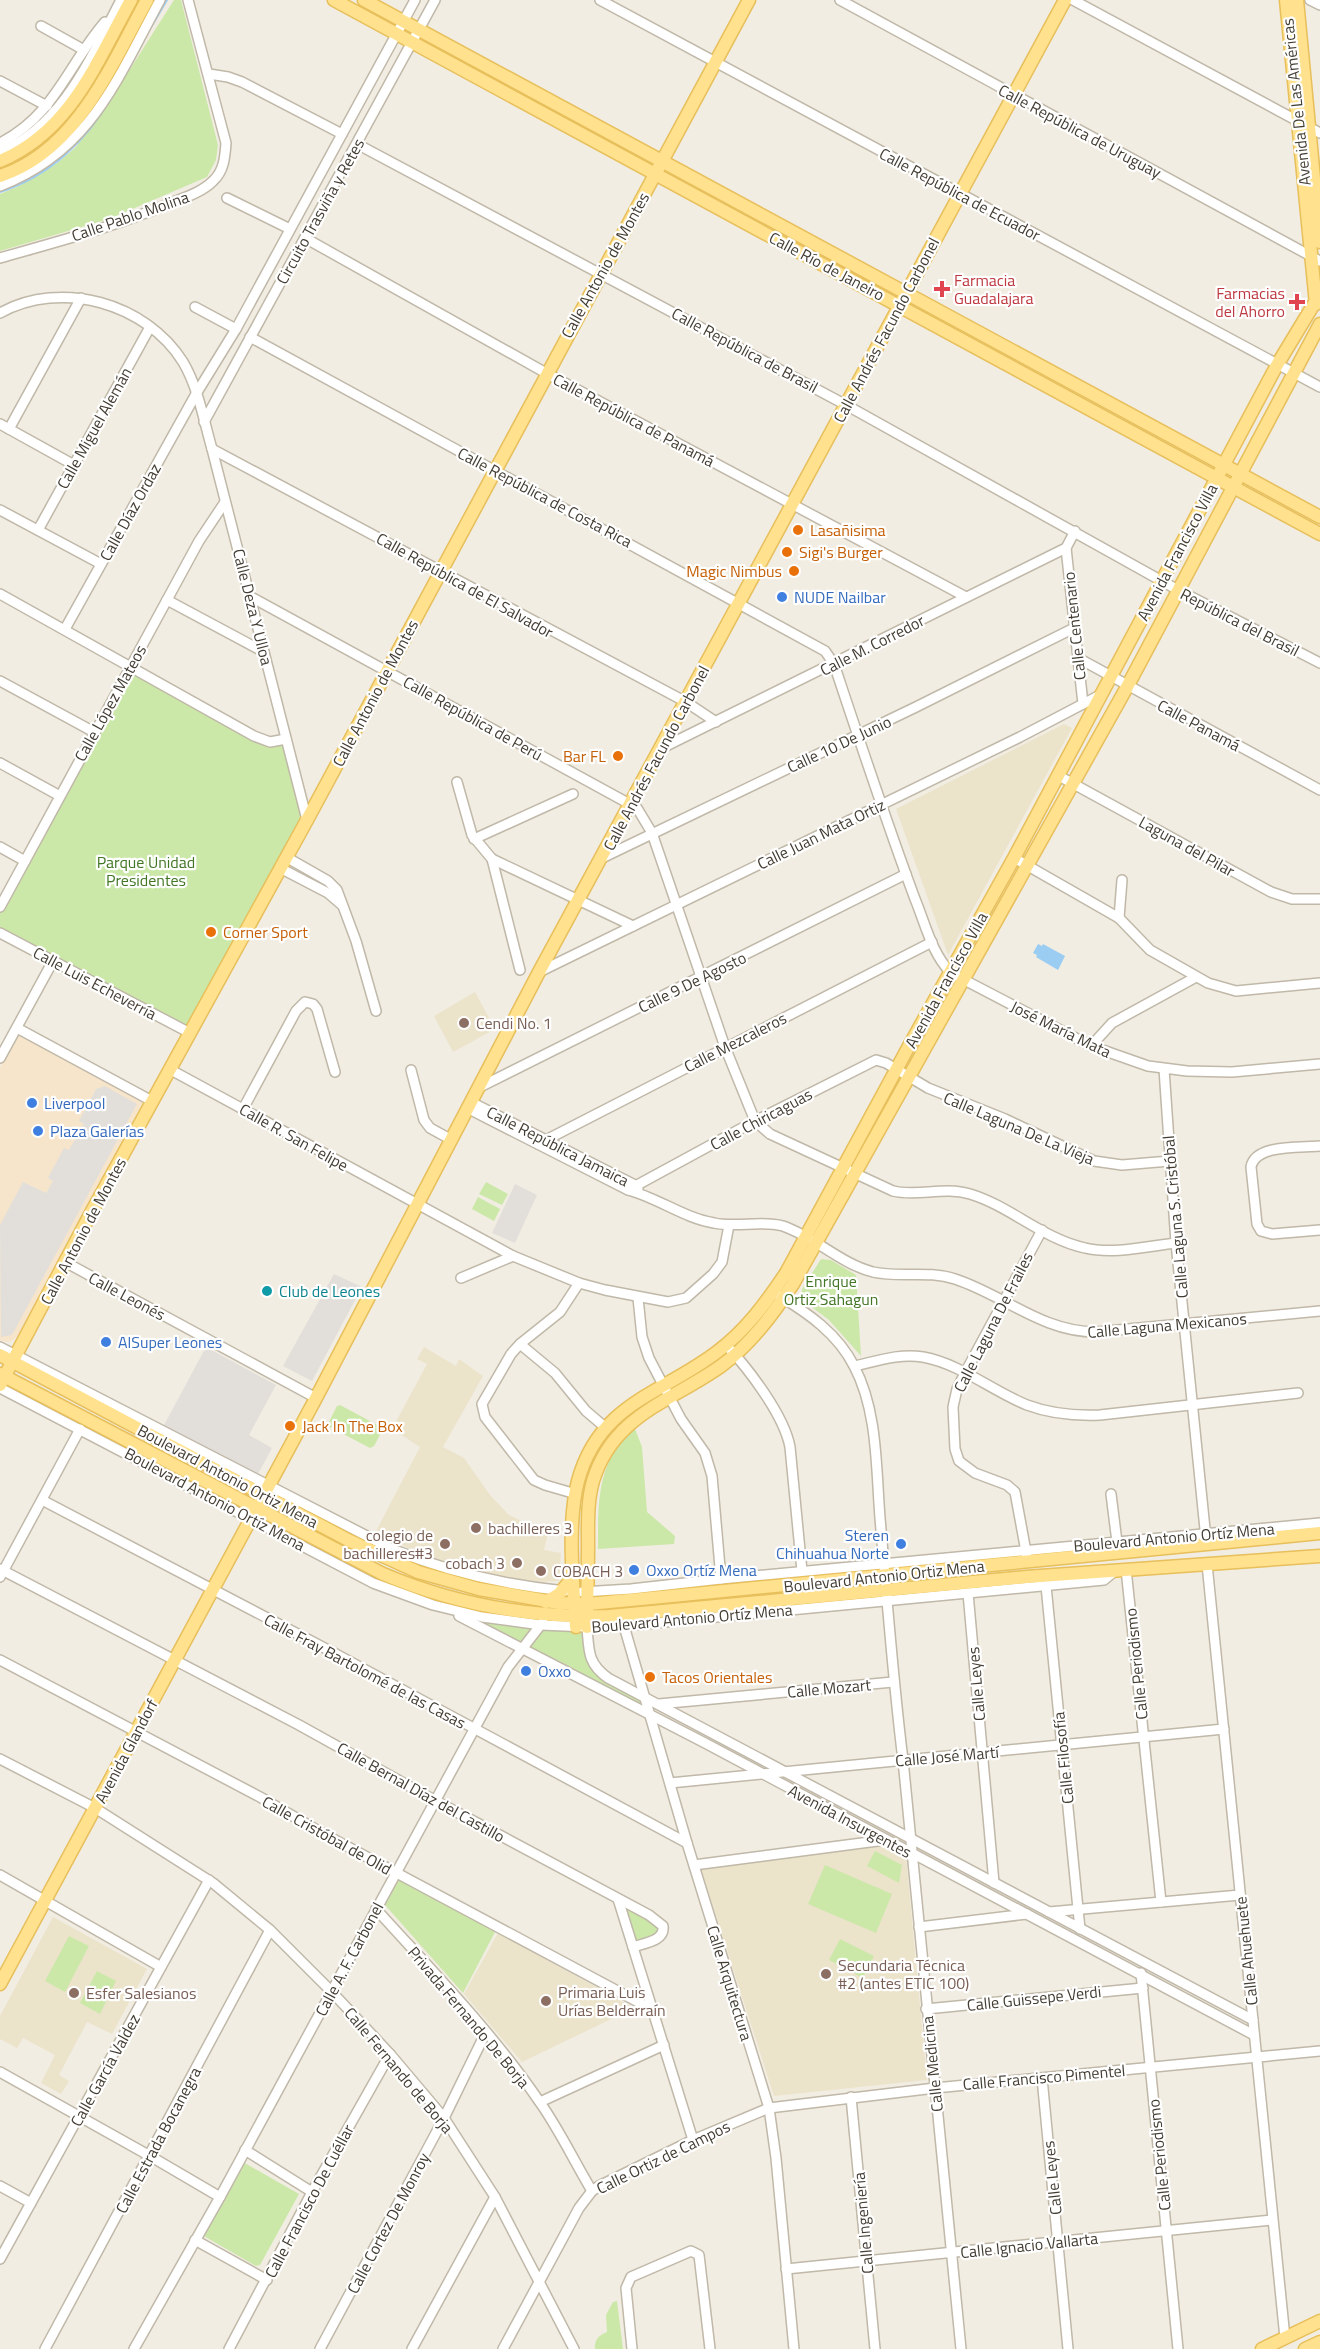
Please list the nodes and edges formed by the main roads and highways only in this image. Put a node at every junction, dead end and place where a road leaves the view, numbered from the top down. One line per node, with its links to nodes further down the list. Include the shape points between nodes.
1 (131, 0): 10 (main road, via 80,92 44,135)
2 (147, 0): 13 (main road, via 85,109 50,149)
3 (334, 0): 12 (main road, Calle Río de Janeiro)
4 (364, 0): 11 (main road, Calle Río de Janeiro)
5 (749, 0): 11 (main road, Calle Antonio de Montes)
6 (1065, 0): 17 (main road, Calle Andrés Facundo Carbonel)
7 (1286, 0): 9 (main road, Avenida De Las Américas)
8 (1297, 0): 9 (main road, Avenida De Las Américas)
9 (1309, 127): 14 (main road, Avenida De Las Américas); 16 (main road, Avenida De Las Américas)
10 (0, 160)
11 (662, 161): 12 (main road, Calle Antonio de Montes); 17 (main road, Calle Río de Janeiro)
12 (655, 174): 19 (main road, Calle Río de Janeiro); 32 (main road, Calle Antonio de Montes)
13 (0, 176)
14 (1320, 236): 15 (main road, Avenida De Las Américas)
15 (1320, 242)
16 (1316, 258): 18 (main road, Avenida De Las Américas)
17 (907, 292): 19 (main road, Calle Andrés Facundo Carbonel); 22 (main road, Calle Río de Janeiro)
18 (1318, 298): 20 (main road, Avenida De Las Américas); 22 (main road, Avenida Francisco Villa)
19 (900, 305): 24 (main road, Calle Río de Janeiro); 34 (main road, Calle Andrés Facundo Carbonel, via 539,972)
20 (1319, 326): 21 (main road, Avenida De Las Américas); 23 (main road, Avenida Francisco Villa)
21 (1320, 347)
22 (1223, 465): 23 (main road, Calle Río de Janeiro); 24 (main road, Avenida Francisco Villa)
23 (1239, 474): 25 (main road, Avenida Francisco Villa); 26 (main road, Calle Río de Janeiro)
24 (1216, 478): 25 (main road, Calle Río de Janeiro); 28 (main road, Avenida Francisco Villa, via 1014,858)
25 (1233, 486): 27 (main road, Calle Río de Janeiro); 28 (main road, Avenida Francisco Villa, via 1127,687 1026,865)
26 (1320, 517)
27 (1320, 534)
28 (956, 976): 29 (main road, Avenida Francisco Villa, via 907,1077); 29 (main road, Avenida Francisco Villa, via 896,1070)
29 (849, 1169): 30 (main road, Avenida Francisco Villa, via 779,1295 746,1326)
30 (730, 1350): 39 (main road, Avenida Francisco Villa, via 702,1378 668,1396 626,1427 609,1446 592,1483); 39 (main road, Avenida Francisco Villa, via 662,1384 635,1402 599,1437 585,1463 576,1494 573,1526)
31 (0, 1355): 32 (main road, Boulevard Antonio Ortiz Mena)
32 (15, 1358): 33 (main road, Calle Antonio de Montes); 34 (main road, Boulevard Antonio Ortiz Mena)
33 (1, 1381): 35 (main road, Boulevard Antonio Ortiz Mena, via 84,1419)
34 (265, 1490): 35 (main road, Calle Andrés Facundo Carbonel); 38 (main road, Boulevard Antonio Ortiz Mena, via 369,1550 418,1572)
35 (253, 1513): 39 (main road, Boulevard Antonio Ortiz Mena, via 407,1583 467,1601 549,1615); 40 (main road, Avenida Glandorf)
36 (1320, 1533): 39 (main road, Boulevard Antonio Ortiz Mena, via 1206,1538)
37 (1320, 1556): 39 (main road, Boulevard Antonio Ortiz Mena, via 1121,1570 887,1596 652,1612)
38 (546, 1602): 39 (main road); 39 (main road, Boulevard Antonio Ortiz Mena)
39 (578, 1606)
40 (1, 1978)
41 (1320, 2321): 43 (main road)
42 (1320, 2342): 44 (main road)
43 (1262, 2349)
44 (1305, 2349)

